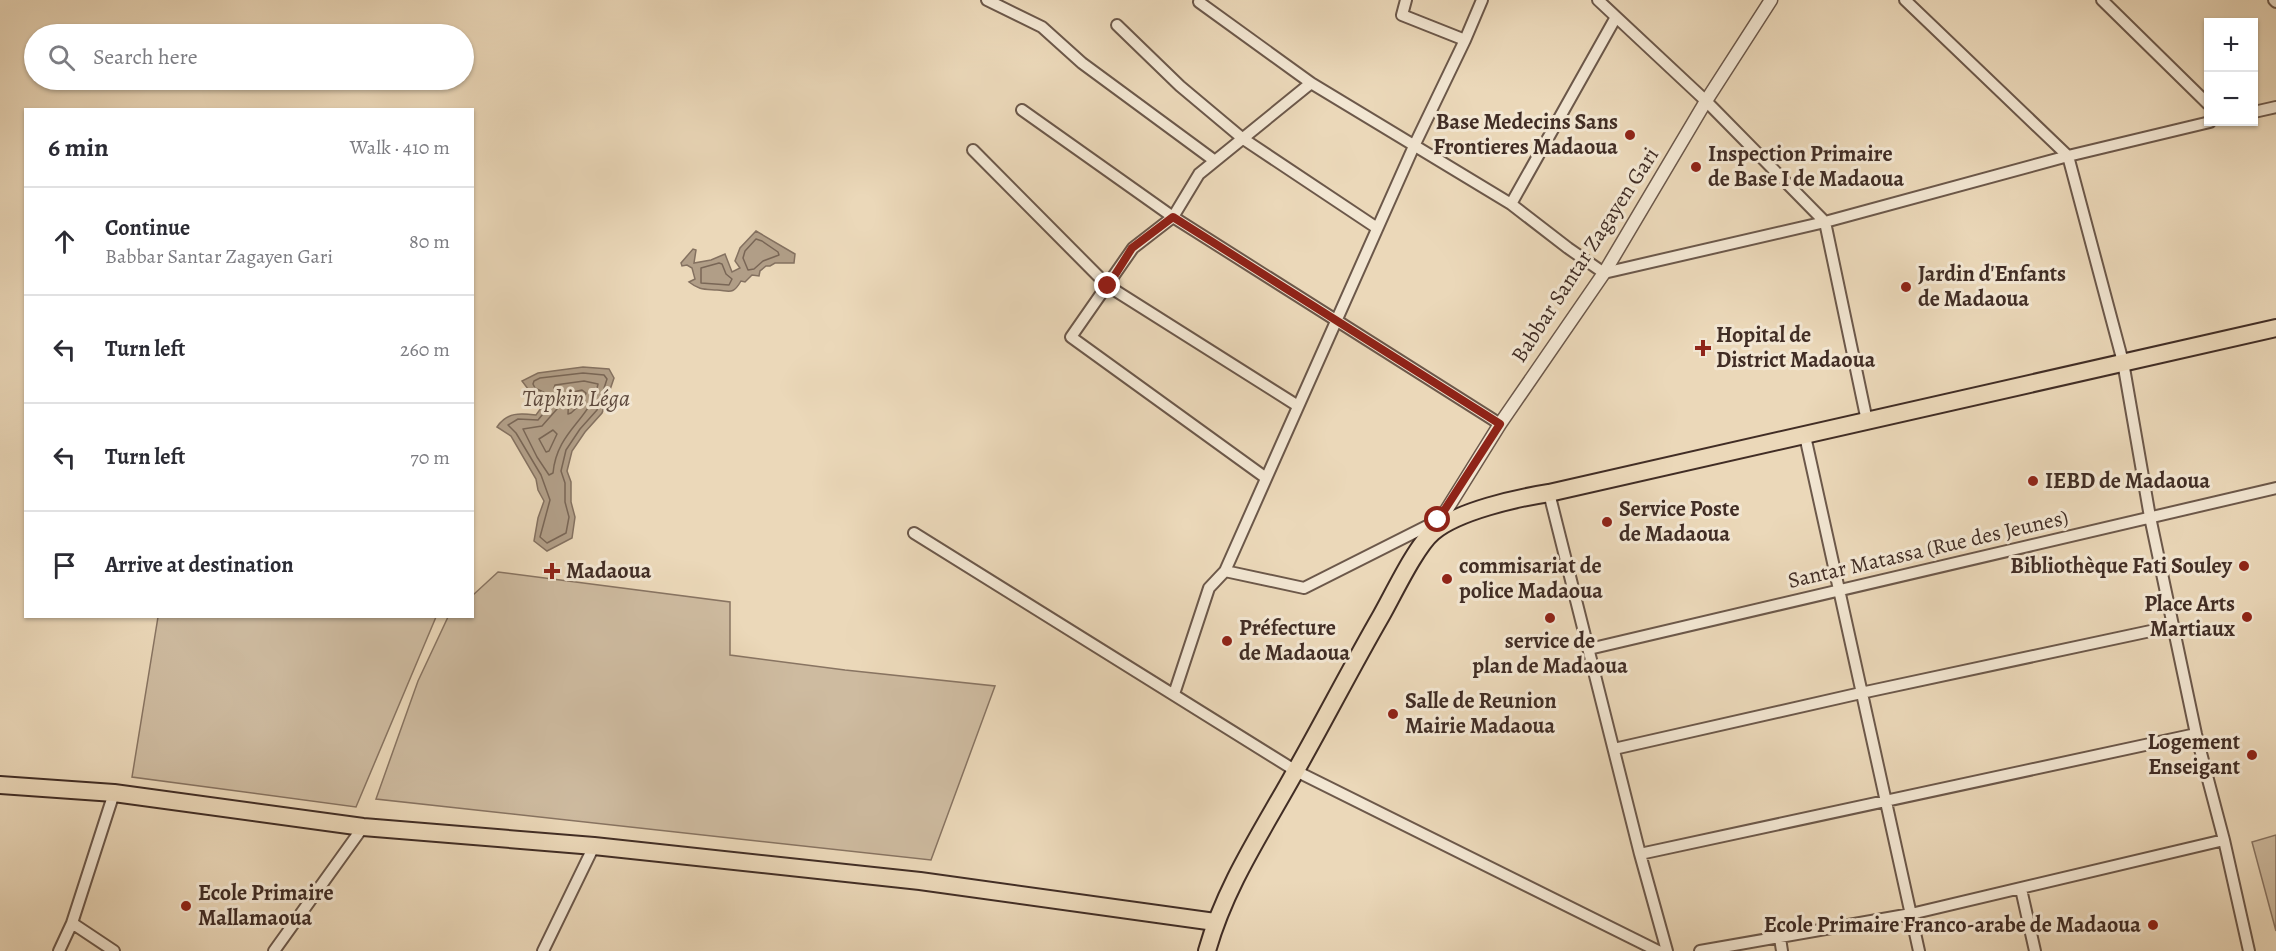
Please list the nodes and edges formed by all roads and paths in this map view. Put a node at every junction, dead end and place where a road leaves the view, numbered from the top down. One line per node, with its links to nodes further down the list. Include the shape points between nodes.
1 (987, 0): 23 (street, via 1042,27 1082,63)
2 (1406, 0): 11 (street, via 1402,15)
3 (1482, 0): 11 (street)
4 (1598, 0): 9 (street)
5 (1771, 0): 14 (street, Babbar Santar Zagayen Gari)
6 (1905, 0): 22 (street)
7 (1199, 2): 12 (street)
8 (2109, 2): 13 (street)
9 (1616, 17): 14 (street); 24 (street)
10 (1117, 25): 19 (street, via 1180,86)
11 (1465, 40): 20 (street)
12 (1311, 83): 19 (street); 20 (street)
13 (2204, 100)
14 (1706, 101): 26 (street); 28 (street, Babbar Santar Zagayen Gari)
15 (2276, 107): 17 (street)
16 (1022, 110): 25 (street)
17 (2258, 111)
18 (2204, 123): 22 (street)
19 (1242, 138): 23 (street); 27 (street)
20 (1414, 146): 24 (street); 27 (street)
21 (973, 150): 29 (street)
22 (2068, 156): 26 (street); 32 (street)
23 (1215, 161): 25 (street, via 1199,174)
24 (1511, 204): 28 (street)
25 (1173, 217): 29 (street, via 1132,248); 30 (street)
26 (1825, 222): 28 (street); 34 (street)
27 (1377, 228): 30 (street)
28 (1604, 273): 35 (street, Babbar Santar Zagayen Gari)
29 (1108, 286): 33 (street); 37 (street, via 1071,338)
30 (1336, 321): 33 (street); 35 (street)
31 (2276, 328): 32 (main road)
32 (2123, 362): 34 (main road); 40 (street)
33 (1298, 406): 37 (street)
34 (1867, 421): 36 (main road)
35 (1500, 424): 41 (street, Babbar Santar Zagayen Gari)
36 (1805, 436): 39 (main road); 44 (street)
37 (1266, 478): 43 (street)
38 (2276, 488): 40 (street, Santar Matassa (Rue des Jeunes))
39 (1549, 493): 41 (main road, via 1509,499); 46 (street)
40 (2150, 517): 44 (street, Santar Matassa (Rue des Jeunes)); 45 (street)
41 (1436, 526): 43 (street, via 1304,588); 51 (main road)
42 (914, 533): 48 (street)
43 (1225, 571): 48 (street, via 1209,588)
44 (1838, 589): 46 (street, Santar Matassa (Rue des Jeunes)); 47 (street)
45 (2174, 626): 47 (street); 49 (street)
46 (1589, 649): 50 (street)
47 (1861, 693): 50 (street); 54 (street)
48 (1174, 694): 51 (street)
49 (2196, 734): 54 (street); 56 (street)
50 (1614, 749): 58 (street)
51 (1296, 771): 61 (main road, via 1248,854); 69 (street)
52 (0, 784): 53 (main road)
53 (114, 793): 55 (main road); 62 (street)
54 (1885, 801): 58 (street); 60 (street)
55 (363, 826): 57 (main road); 66 (street)
56 (2224, 840): 59 (street); 75 (street)
57 (594, 846): 61 (main road, via 920,881); 67 (street)
58 (1640, 854): 70 (street)
59 (2021, 889): 60 (street); 74 (street)
60 (1911, 914): 63 (street); 73 (street)
61 (1215, 922): 68 (main road)
62 (72, 923): 64 (street); 65 (street)
63 (1780, 938): 71 (street); 72 (street)
64 (59, 951)
65 (114, 951)
66 (274, 951)
67 (543, 951)
68 (1207, 951)
69 (1658, 951)
70 (1667, 951)
71 (1700, 951)
72 (1782, 951)
73 (1919, 951)
74 (2036, 951)
75 (2249, 951)

